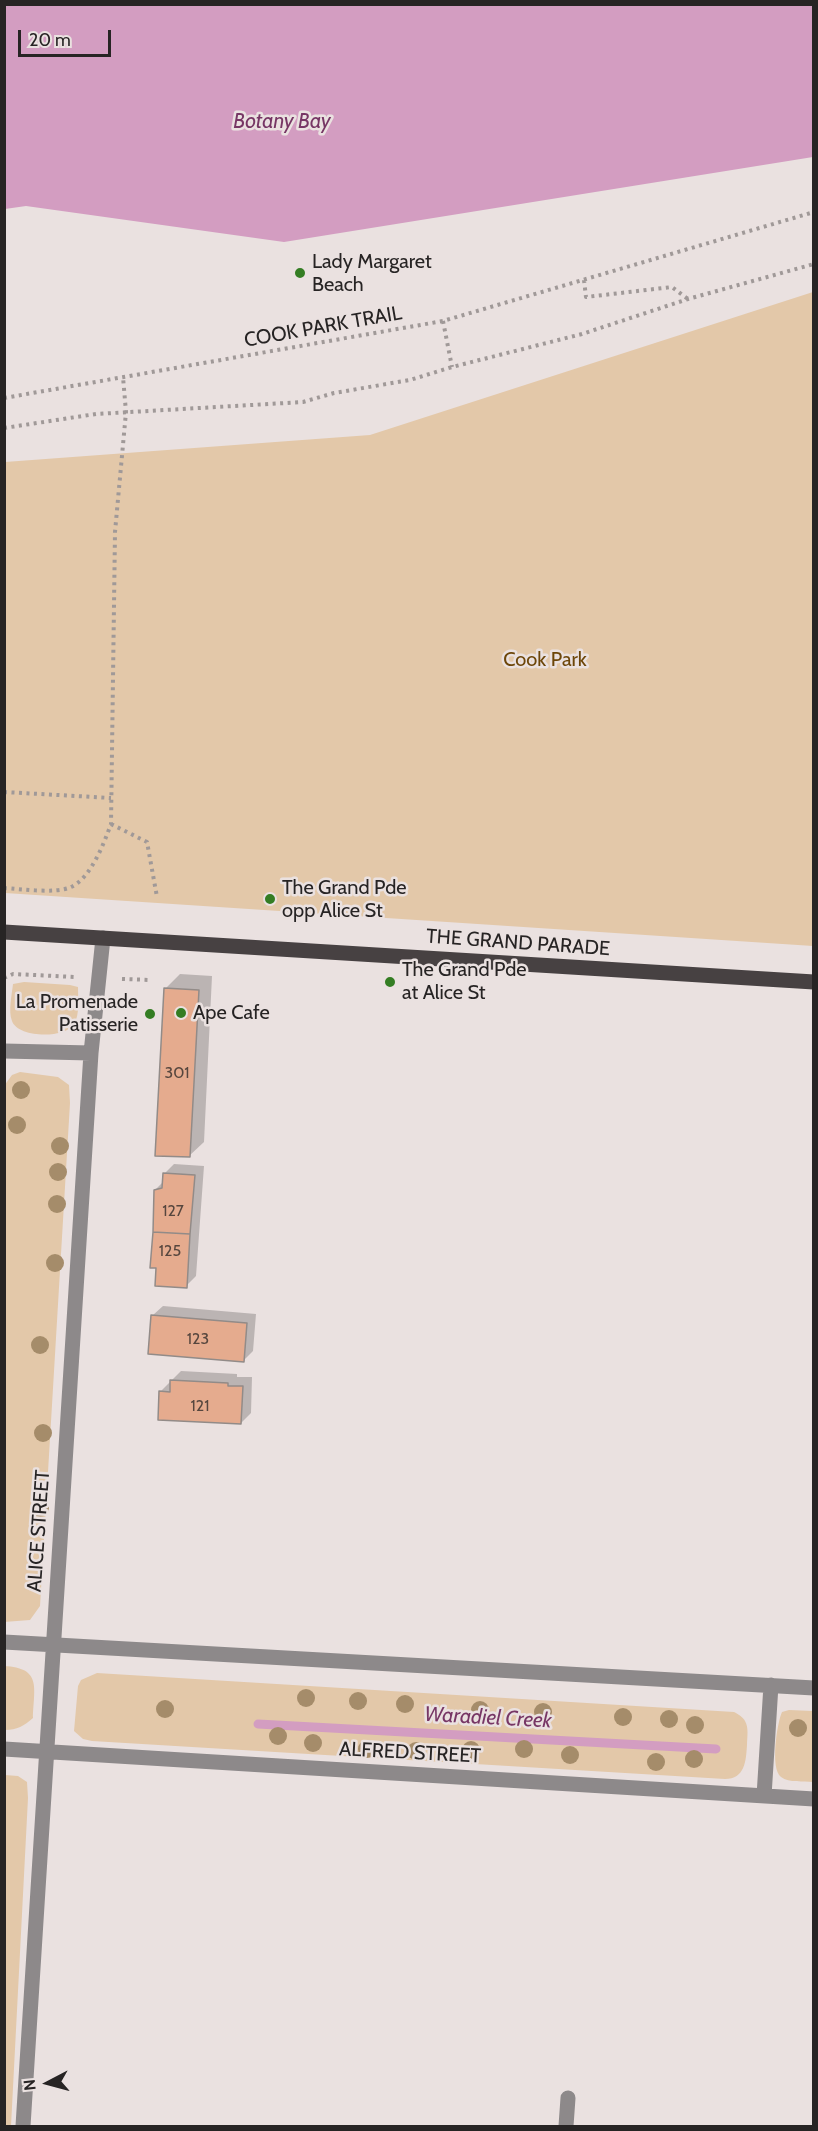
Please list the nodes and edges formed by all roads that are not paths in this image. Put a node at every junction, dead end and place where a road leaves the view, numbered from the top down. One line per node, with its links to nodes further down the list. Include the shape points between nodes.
1 (4, 932): 2 (main road, THE GRAND PARADE)
2 (103, 938): 3 (main road, THE GRAND PARADE); 5 (street, ALICE STREET)
3 (813, 982)
4 (4, 1051): 5 (street)
5 (91, 1053): 7 (street, ALICE STREET)
6 (4, 1642): 7 (street)
7 (53, 1645): 8 (street); 11 (street, ALICE STREET)
8 (771, 1685): 9 (street); 12 (street)
9 (813, 1688)
10 (4, 1749): 11 (street, ALFRED STREET)
11 (47, 1752): 12 (street, ALFRED STREET); 15 (street, ALICE STREET)
12 (764, 1796): 13 (street, ALFRED STREET)
13 (813, 1799)
14 (568, 2098): 16 (street)
15 (23, 2127)
16 (566, 2127)

